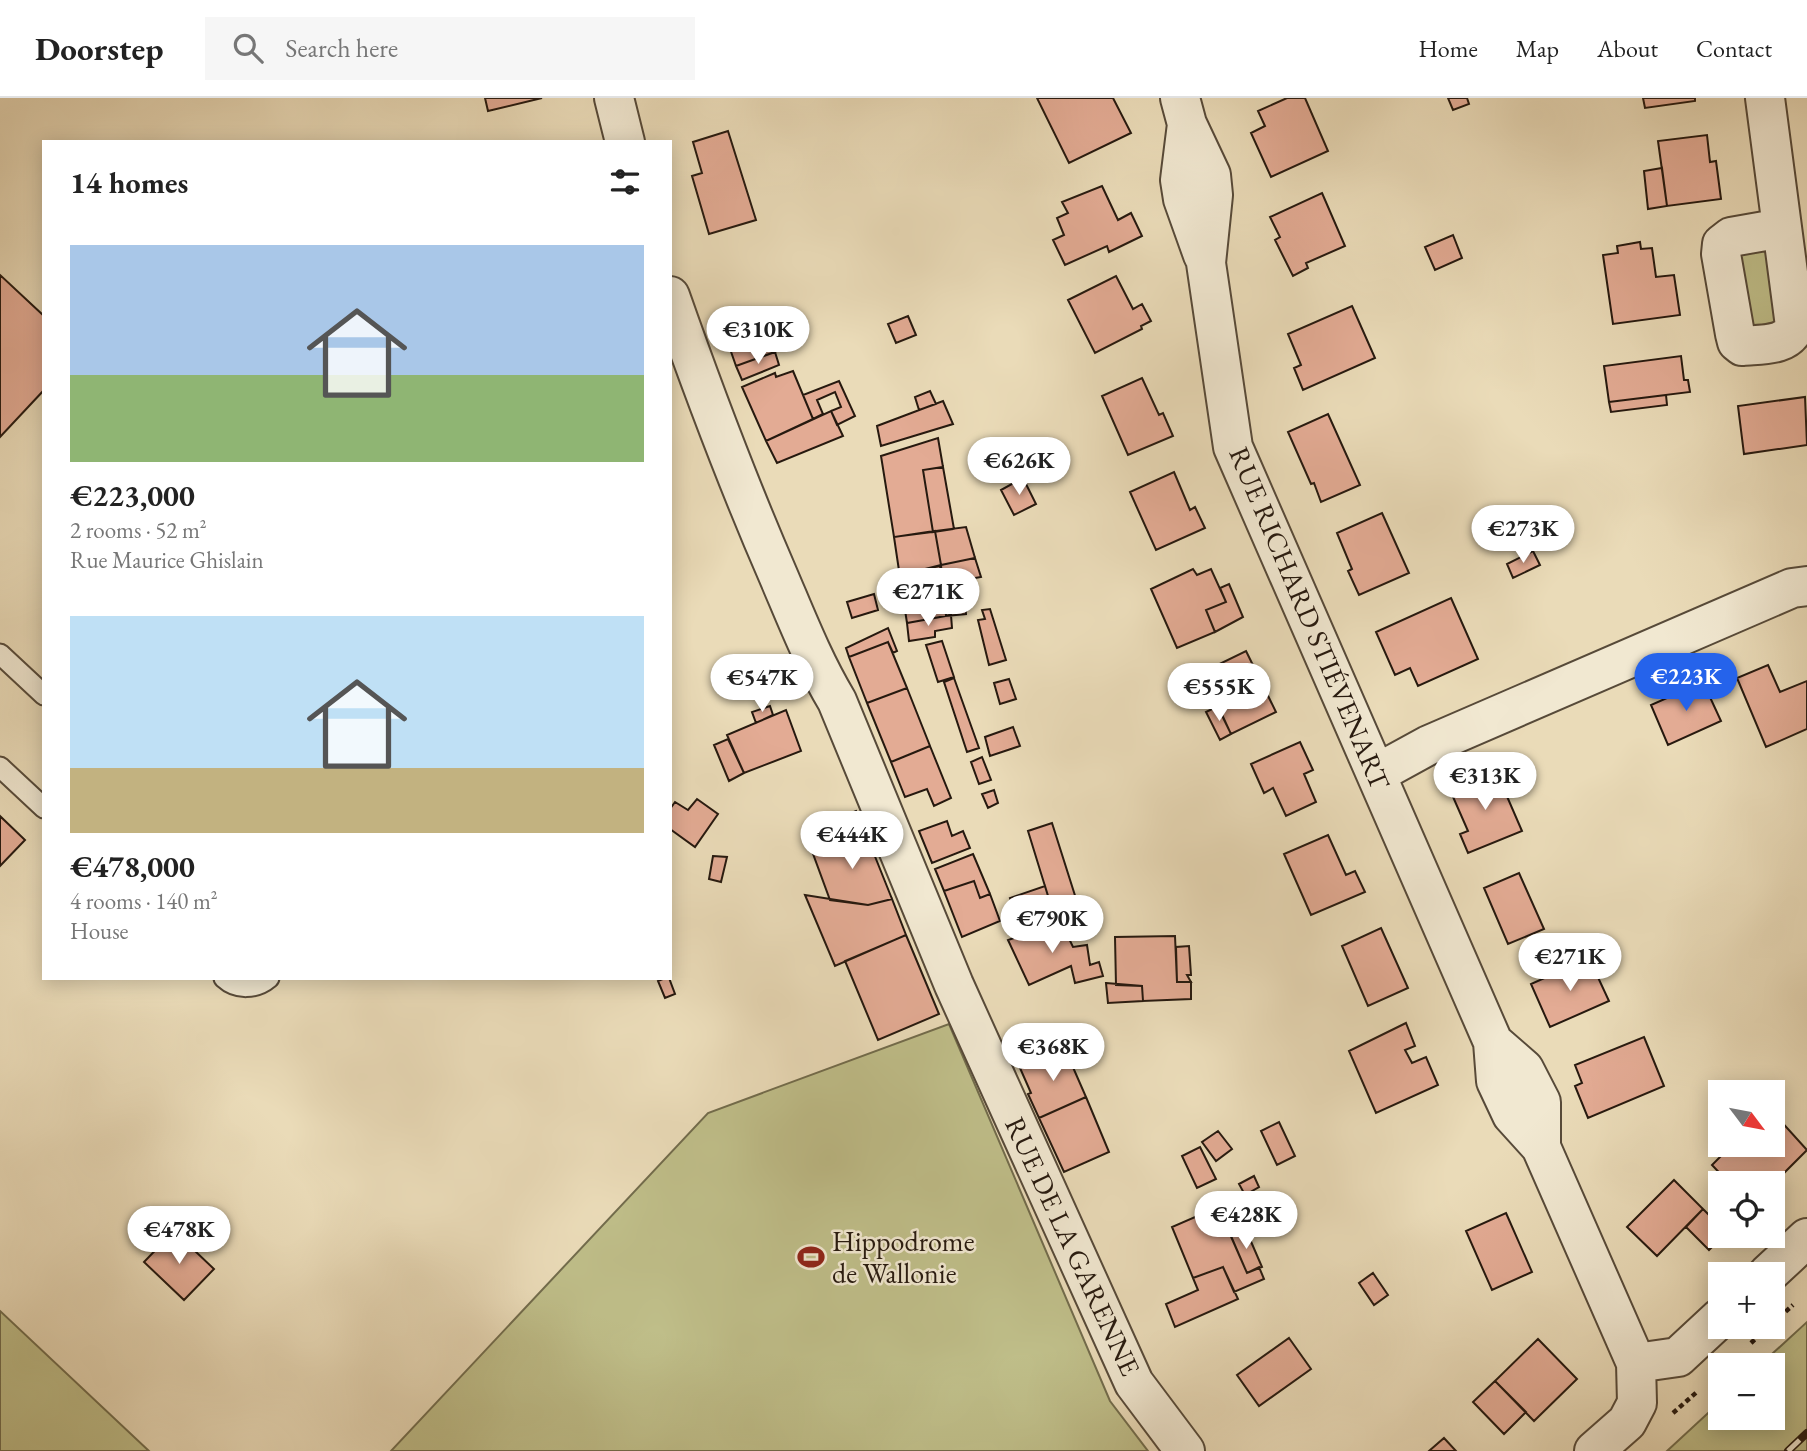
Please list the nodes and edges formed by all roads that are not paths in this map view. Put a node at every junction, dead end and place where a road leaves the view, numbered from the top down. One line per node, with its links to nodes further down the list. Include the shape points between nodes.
1 (614, 98): 4 (street)
2 (1765, 98): 5 (street)
3 (1184, 111): 11 (street, RUE RICHARD STIÉVENART, via 1180,180 1206,263 1233,447)
4 (624, 140)
5 (1782, 228)
6 (672, 302): 19 (street, RUE DE LA GARENNE, via 758,530 837,701 954,985 1134,1382)
7 (1807, 586): 11 (street, via 1792,588 1429,745)
8 (0, 654): 9 (lane)
9 (42, 693)
10 (0, 767): 12 (lane)
11 (1376, 774): 18 (street, RUE RICHARD STIÉVENART, via 1493,1042 1496,1082 1512,1115 1541,1147)
12 (42, 806)
13 (227, 980): 14 (lane, via 247,987)
14 (268, 980)
15 (1807, 1238): 16 (street)
16 (1781, 1262)
17 (1708, 1329): 18 (street, via 1678,1357)
18 (1636, 1363): 20 (street, RUE RICHARD STIÉVENART, via 1637,1403 1627,1422)
19 (1185, 1451)
20 (1594, 1451)

